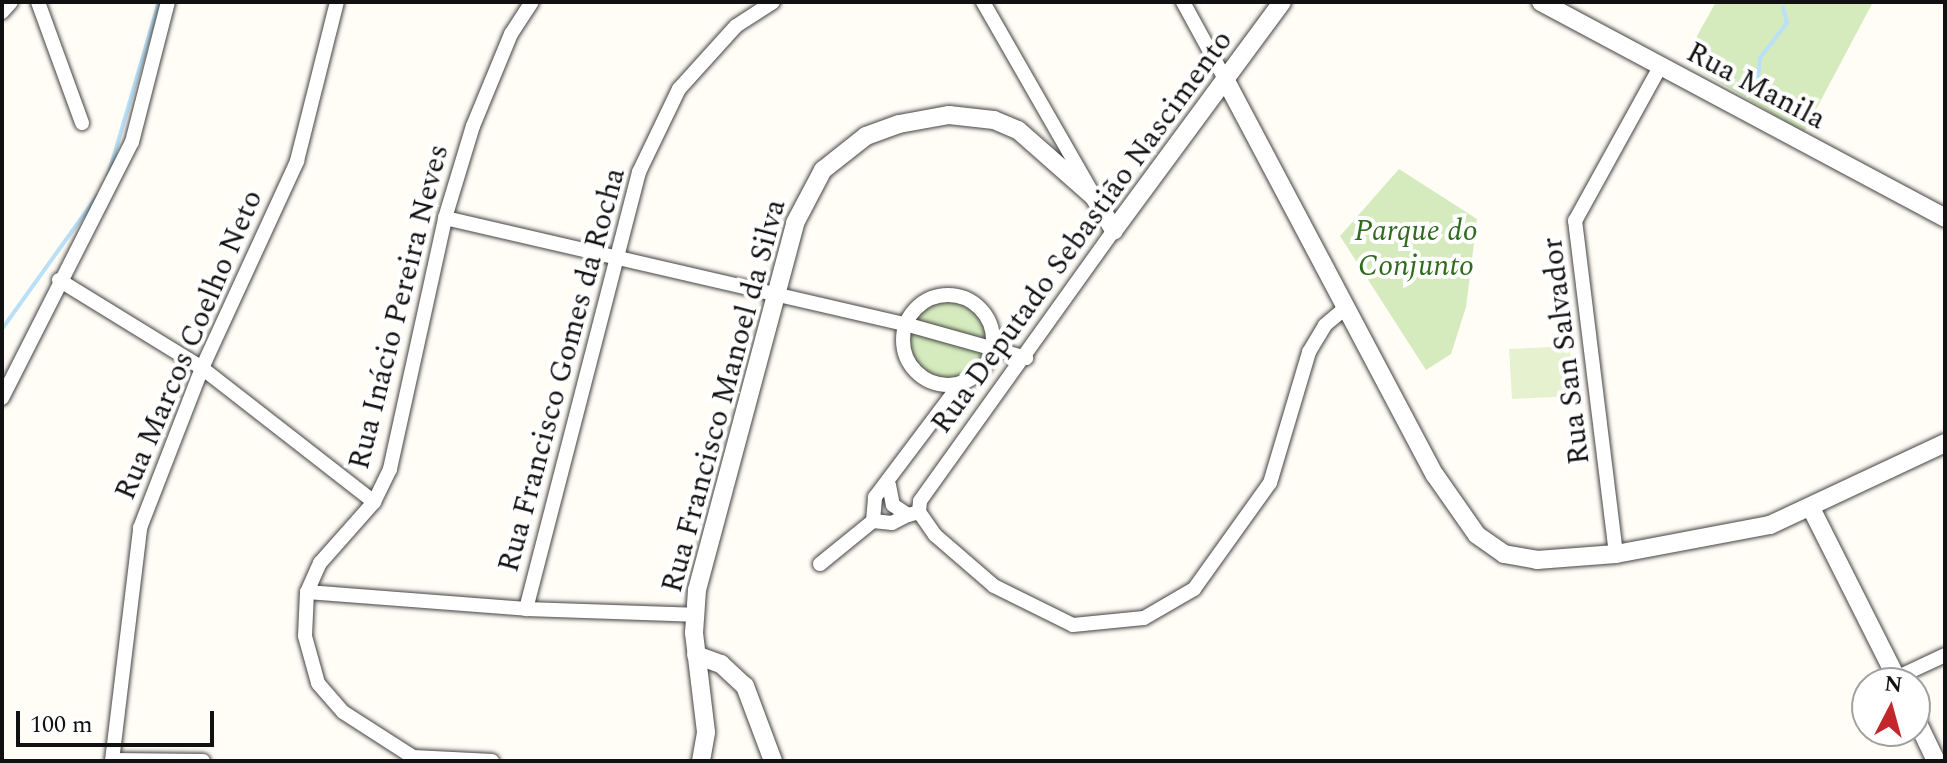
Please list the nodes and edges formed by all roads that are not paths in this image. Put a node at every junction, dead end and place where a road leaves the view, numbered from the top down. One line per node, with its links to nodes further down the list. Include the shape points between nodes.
1 (11, 2): 11 (street)
2 (38, 2): 14 (street)
3 (168, 2): 20 (street, via 132,142)
4 (337, 2): 26 (street, Rua Marcos Coelho Neto, via 297,161)
5 (532, 2): 16 (street, Rua Inácio Pereira Neves, via 511,34 473,126)
6 (773, 2): 19 (street, Rua Francisco Gomes da Rocha, via 736,26 679,89 639,172)
7 (983, 2): 15 (street)
8 (1183, 2): 13 (street)
9 (1282, 2): 13 (street, Rua Deputado Sebastião Nascimento)
10 (1541, 2): 12 (street, Rua Manila)
11 (2, 12)
12 (1660, 67): 17 (street, Rua Manila); 35 (street, Rua San Salvador, via 1575,221)
13 (1226, 81): 18 (street, Rua Deputado Sebastião Nascimento); 22 (street)
14 (82, 123)
15 (1094, 197): 18 (street, Rua Francisco Manoel da Silva); 21 (street, Rua Francisco Manoel da Silva, via 1018,130 994,120 949,115 899,124 866,136 823,170 795,223)
16 (445, 218): 19 (street); 31 (street, Rua Inácio Pereira Neves, via 390,469)
17 (1945, 218)
18 (1114, 230): 25 (street, Rua Deputado Sebastião Nascimento)
19 (613, 257): 21 (street); 38 (street, Rua Francisco Gomes da Rocha)
20 (59, 280): 26 (street); 28 (street)
21 (777, 294): 23 (street); 39 (street, Rua Francisco Manoel da Silva)
22 (1345, 308): 33 (street, via 1325,325 1309,352 1280,455 1255,509 1194,589 1168,607 1108,625 1073,625 994,586); 35 (street, via 1435,475 1477,535 1504,554 1537,560)
23 (905, 324): 24 (street); 24 (street, via 919,305 938,296 958,296 984,312); 27 (street, via 907,361 921,377 940,385)
24 (994, 347): 25 (street); 27 (street, Rua Deputado Sebastião Nascimento, via 987,363)
25 (1026, 358): 33 (street, Rua Deputado Sebastião Nascimento)
26 (202, 368): 31 (street); 44 (street, Rua Marcos Coelho Neto, via 140,528)
27 (961, 383): 30 (street, Rua Deputado Sebastião Nascimento)
28 (2, 398)
29 (1945, 443): 32 (street)
30 (889, 485): 33 (street, via 893,505); 34 (street, Rua Deputado Sebastião Nascimento, via 875,497)
31 (374, 502): 37 (street, Rua Inácio Pereira Neves, via 320,563)
32 (1811, 508): 35 (street, via 1770,525); 42 (street)
33 (913, 514): 34 (street, Rua Deputado Sebastião Nascimento, via 892,523)
34 (873, 521): 36 (street, Rua Deputado Sebastião Nascimento)
35 (1616, 554)
36 (820, 564)
37 (307, 592): 38 (street); 46 (street, Rua Inácio Pereira Neves, via 305,636 318,683 343,712 413,757)
38 (526, 609): 39 (street)
39 (694, 615): 40 (street, Rua Francisco Manoel da Silva)
40 (696, 655): 47 (street, Rua Francisco Manoel da Silva, via 705,707); 48 (street, via 721,664 745,686)
41 (1945, 655): 43 (street)
42 (1891, 667)
43 (1923, 667)
44 (112, 760): 45 (street)
45 (203, 761)
46 (492, 761)
47 (701, 761)
48 (773, 761)

